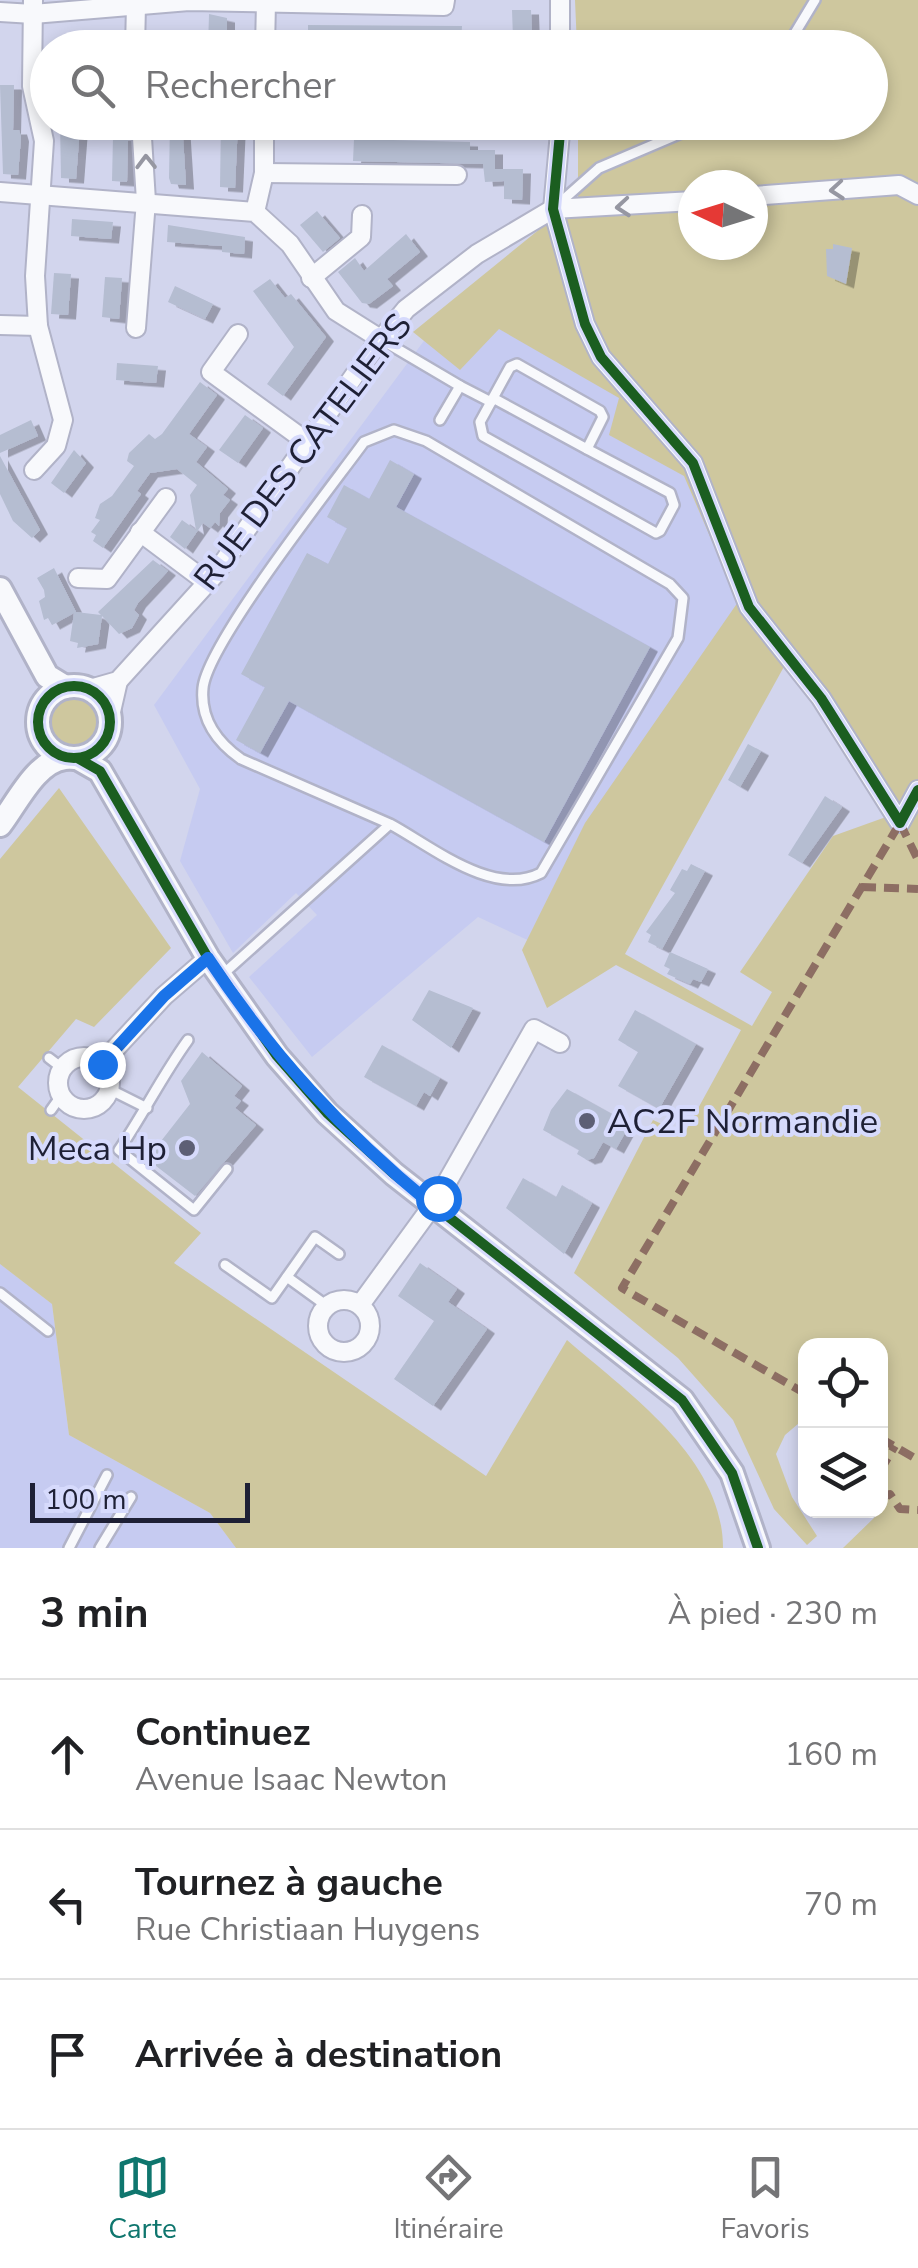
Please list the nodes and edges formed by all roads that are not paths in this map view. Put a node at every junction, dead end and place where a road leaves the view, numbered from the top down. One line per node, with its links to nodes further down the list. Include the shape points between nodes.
1 (444, 0): 4 (street, via 444,6)
2 (560, 0): 11 (street)
3 (815, 0): 12 (lane)
4 (302, 1): 5 (street)
5 (266, 2): 6 (street); 10 (street)
6 (136, 5): 7 (street); 9 (street)
7 (33, 7): 8 (street)
8 (0, 12)
9 (136, 30)
10 (265, 30)
11 (560, 30)
12 (797, 30)
13 (44, 140): 21 (street)
14 (142, 140): 24 (street, one-way to 14)
15 (264, 140): 18 (street)
16 (559, 140): 26 (street)
17 (664, 140): 26 (lane, via 599,168)
18 (264, 173): 19 (street); 27 (street)
19 (457, 175)
20 (0, 192): 21 (street)
21 (41, 195): 24 (street); 31 (street)
22 (768, 195): 23 (street, one-way to 22, via 899,184)
23 (918, 195)
24 (146, 201): 27 (street); 32 (street)
25 (678, 202): 26 (street, one-way to 26)
26 (553, 209): 34 (street, RUE DES CATELIERS, via 451,272 406,309); 55 (street, via 584,324 602,357 693,463 749,608 822,698 900,823)
27 (255, 212): 29 (street, via 290,244)
28 (362, 215): 29 (street, via 361,238)
29 (311, 278): 34 (street, via 336,312)
30 (0, 325): 31 (street)
31 (38, 326): 40 (street, via 63,432)
32 (136, 328)
33 (238, 334): 38 (street, via 211,372)
34 (382, 340): 35 (lane); 38 (street, RUE DES CATELIERS)
35 (460, 386): 36 (lane); 37 (lane)
36 (492, 400): 39 (lane); 39 (lane, via 516,364 600,411); 39 (lane, via 480,422 483,436 660,531 674,505 670,492)
37 (440, 420)
38 (307, 442): 44 (street, RUE DES CATELIERS)
39 (587, 448)
40 (34, 470)
41 (166, 498): 42 (street)
42 (140, 532): 43 (street, via 107,578); 44 (street)
43 (78, 578)
44 (208, 583): 46 (street, RUE DES CATELIERS)
45 (0, 588): 47 (street)
46 (118, 681): 48 (street, RUE DES CATELIERS); 49 (street, RUE DES CATELIERS)
47 (56, 682): 48 (street); 50 (street, via 38,720)
48 (90, 690): 49 (street)
49 (110, 716): 51 (street)
50 (41, 738): 52 (street, via 51,751); 53 (street)
51 (102, 746): 52 (street); 54 (street)
52 (72, 758): 53 (street, via 58,758); 54 (street, via 88,760)
53 (37, 773): 57 (street)
54 (108, 782): 58 (street)
55 (918, 790)
56 (390, 824): 56 (lane, via 224,747 203,706 203,684 220,645 364,442 394,430 426,441 670,584 682,598 683,617 678,638 541,873 493,878); 58 (lane, via 305,901)
57 (0, 825)
58 (214, 968): 61 (street, via 164,996); 65 (street, via 327,1113)
59 (188, 1040): 63 (lane, via 154,1086)
60 (560, 1043): 65 (street, via 534,1029)
61 (102, 1064): 62 (street); 62 (street, via 81,1057 56,1063 56,1103 91,1108)
62 (109, 1089): 63 (lane)
63 (147, 1108): 64 (lane, via 119,1150 194,1210)
64 (227, 1169)
65 (432, 1205): 70 (street); 77 (street, via 682,1400 732,1473)
66 (339, 1254): 68 (lane, via 315,1237)
67 (225, 1265): 68 (lane, via 272,1298)
68 (286, 1278): 71 (lane)
69 (0, 1293): 72 (lane)
70 (360, 1305): 71 (street, via 346,1300); 71 (street, via 369,1332 347,1352 322,1339 319,1318)
71 (327, 1306)
72 (48, 1331)
73 (107, 1475): 75 (lane)
74 (131, 1497): 76 (lane)
75 (69, 1548)
76 (100, 1548)
77 (758, 1548)

